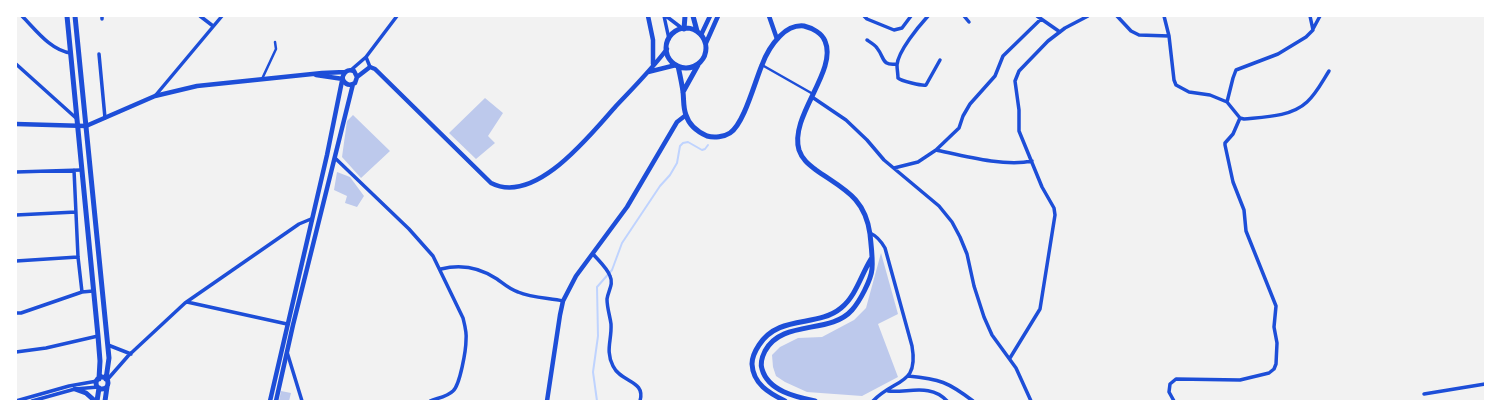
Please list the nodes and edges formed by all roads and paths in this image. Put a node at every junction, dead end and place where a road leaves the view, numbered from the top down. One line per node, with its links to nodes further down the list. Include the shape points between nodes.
1 (22, 16): 38 (street, via 48,42)
2 (67, 16): 38 (main road)
3 (75, 16): 68 (main road)
4 (200, 16): 26 (street)
5 (222, 16): 26 (street)
6 (397, 16): 40 (street)
7 (648, 16): 43 (main road, via 653,40)
8 (665, 16): 27 (street); 32 (street)
9 (685, 16): 27 (main road)
10 (693, 16): 30 (main road)
11 (710, 16): 30 (main road)
12 (718, 16): 36 (main road)
13 (769, 16): 33 (main road)
14 (864, 16): 15 (street, via 894,30 902,28)
15 (911, 16)
16 (928, 16): 44 (street, via 909,40)
17 (964, 16): 25 (street)
18 (1037, 16): 24 (street)
19 (1088, 16): 29 (street)
20 (1117, 16): 31 (street, via 1134,34)
21 (1164, 16): 31 (street)
22 (1310, 16): 28 (street)
23 (1320, 16): 28 (street)
24 (1041, 19): 29 (street); 69 (street, via 1003,56 995,76 970,104 959,128)
25 (969, 22)
26 (213, 26): 60 (street)
27 (683, 29): 30 (main road); 32 (main road, via 675,32)
28 (1312, 30): 61 (street, via 1306,37 1278,54 1238,68 1234,73)
29 (1060, 32): 71 (street, via 1019,71 1015,81 1020,131)
30 (699, 33): 36 (main road)
31 (1169, 36): 61 (street, via 1176,85 1189,92 1210,95)
32 (669, 39): 37 (main road)
33 (777, 39): 46 (main road); 59 (main road, via 790,28 803,26 820,33 827,50 826,60)
34 (867, 40): 44 (street, via 877,47 885,62)
35 (275, 42): 55 (street, via 276,49)
36 (706, 43): 45 (main road, via 705,55)
37 (666, 49): 43 (main road); 47 (main road, via 669,58)
38 (70, 53): 65 (main road)
39 (99, 54): 63 (street)
40 (366, 57): 48 (street); 49 (street)
41 (940, 60): 44 (street, via 928,83 922,86 901,81 898,78)
42 (16, 64): 65 (street)
43 (653, 64): 52 (main road)
44 (897, 64)
45 (698, 65): 47 (main road, via 691,68); 58 (main road)
46 (762, 65): 59 (street); 62 (main road, via 740,120 730,133 710,137 694,127)
47 (677, 66): 52 (main road); 58 (main road)
48 (370, 67): 52 (main road, via 375,69 491,183 498,187 511,188 536,180 564,162); 54 (main road)
49 (351, 70): 51 (main road); 54 (main road)
50 (1329, 71): 64 (street, via 1315,93 1301,107 1276,116)
51 (345, 72): 53 (main road); 56 (main road)
52 (648, 72)
53 (313, 75): 55 (main road); 56 (main road)
54 (357, 77): 57 (main road)
55 (262, 79): 60 (main road, via 197,86)
56 (343, 80): 57 (main road, via 346,84); 78 (main road)
57 (353, 84): 70 (main road)
58 (683, 92): 62 (main road)
59 (813, 95): 72 (street, via 846,120); 79 (main road, via 798,128 799,150 810,166 856,200 865,213)
60 (156, 96): 63 (main road)
61 (1227, 102): 64 (street)
62 (686, 115): 80 (main road, via 677,122 627,207)
63 (106, 118): 68 (main road)
64 (1240, 118): 122 (street, via 1225,146 1233,182 1244,210 1246,231 1276,306 1276,364 1269,373 1240,380 1176,379 1170,384 1169,392)
65 (77, 119): 67 (main road)
66 (16, 124): 67 (main road)
67 (78, 126): 68 (main road); 74 (main road)
68 (86, 126): 92 (main road)
69 (936, 150): 71 (street, via 1010,162); 72 (street, via 918,162)
70 (335, 158): 84 (street, via 409,228 433,256); 94 (main road)
71 (1032, 161): 96 (street, via 1054,208 1055,219 1040,309)
72 (894, 168): 96 (street, via 939,206 952,222 967,254 984,317 992,335)
73 (74, 170): 74 (street); 75 (street); 76 (street)
74 (81, 170): 85 (main road)
75 (16, 172)
76 (76, 212): 77 (street); 81 (street)
77 (16, 215)
78 (311, 219): 88 (street, via 299,224); 90 (main road)
79 (870, 233): 82 (main road); 97 (street, via 885,248 912,346 914,364)
80 (593, 254): 87 (main road, via 576,276); 115 (street, via 607,271 612,284 607,300 611,326 608,348 611,362 618,374 639,386 642,393)
81 (78, 257): 83 (street); 86 (street)
82 (871, 258): 116 (main road, via 858,285 841,308 825,316 779,327 761,341 754,352 752,369 756,379 762,387); 117 (main road, via 872,269 869,279 851,311 843,318 787,333 771,343 762,357 761,367 764,376 771,384 797,397)
83 (16, 262)
84 (440, 269): 87 (street, via 452,266 471,268 496,278 520,293); 113 (street, via 463,318 467,339 456,387 448,395)
85 (93, 291): 86 (street); 91 (main road)
86 (82, 292): 89 (street)
87 (564, 301): 114 (main road)
88 (187, 302): 90 (street); 95 (street)
89 (16, 313)
90 (287, 324): 110 (main road)
91 (98, 336): 93 (street); 98 (main road)
92 (108, 345): 95 (street); 99 (main road)
93 (16, 352)
94 (288, 352): 111 (main road); 112 (street)
95 (131, 354): 99 (street)
96 (1010, 358): 121 (street)
97 (908, 376): 104 (street); 120 (street, via 939,380 952,385)
98 (98, 380): 99 (main road); 102 (main road); 106 (street)
99 (107, 380): 101 (main road)
100 (1485, 384): 105 (street)
101 (107, 387): 102 (main road); 109 (main road)
102 (98, 388): 103 (street); 108 (main road)
103 (75, 389): 107 (street); 108 (main road)
104 (886, 390): 118 (street); 119 (street, via 929,390)
105 (1424, 394)
106 (16, 401)
107 (32, 401)
108 (96, 401)
109 (105, 401)
110 (270, 401)
111 (276, 401)
112 (302, 401)
113 (430, 401)
114 (547, 401)
115 (640, 401)
116 (785, 401)
117 (815, 401)
118 (873, 401)
119 (947, 401)
120 (973, 401)
121 (1031, 401)
122 (1174, 401)

